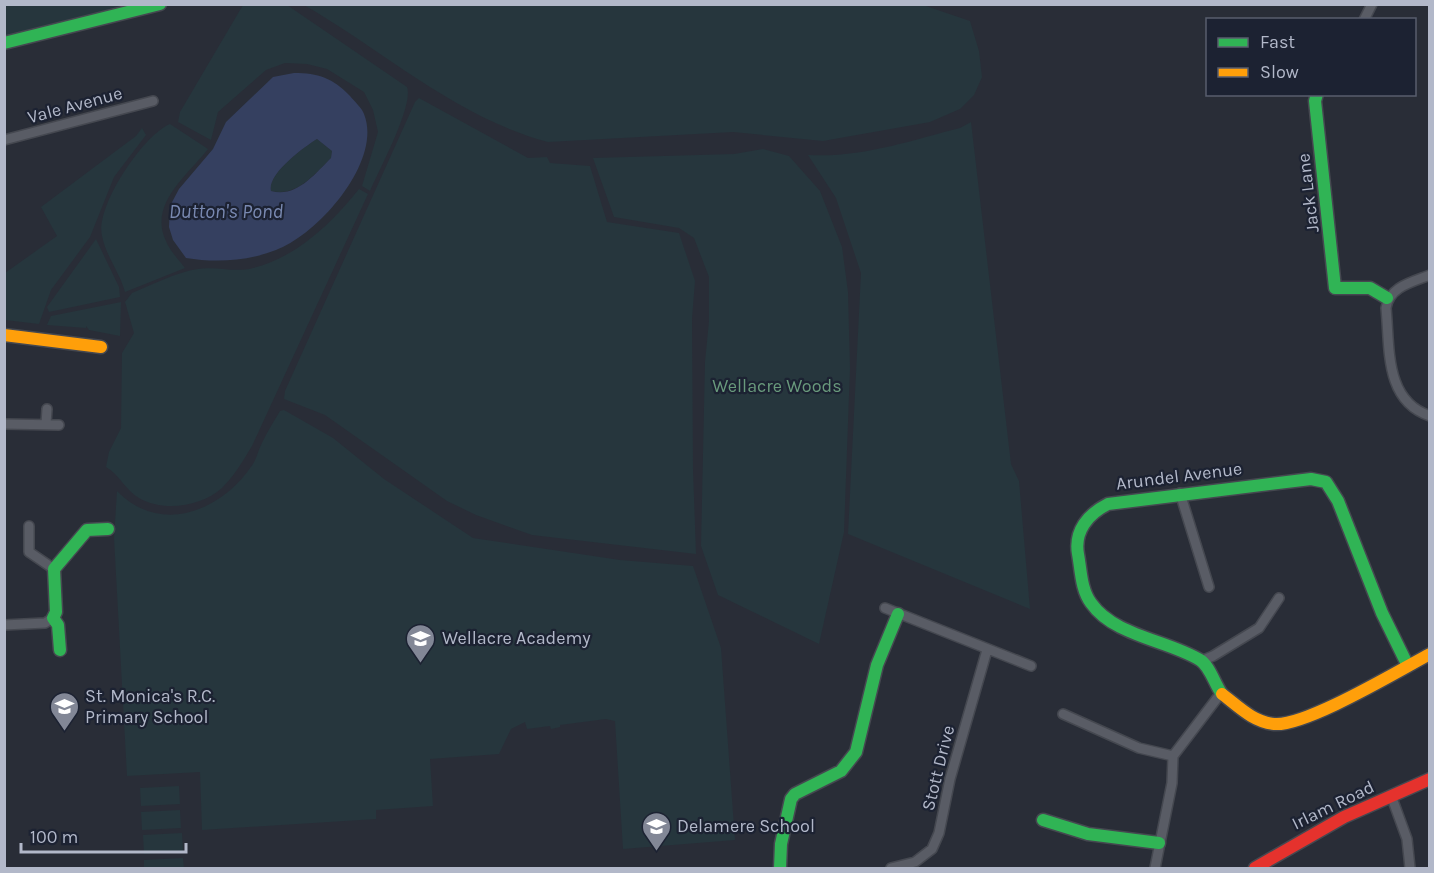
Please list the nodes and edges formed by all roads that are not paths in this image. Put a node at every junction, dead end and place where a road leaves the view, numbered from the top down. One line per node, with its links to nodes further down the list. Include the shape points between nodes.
1 (160, 4): 4 (street)
2 (1372, 4): 3 (street)
3 (1365, 18)
4 (4, 43)
5 (1317, 96): 9 (street, Jack Lane, via 1335,288 1371,286)
6 (153, 101): 7 (street, Vale Avenue)
7 (4, 140)
8 (1430, 275): 9 (street, via 1392,292)
9 (1388, 298): 13 (street, via 1397,390 1414,409)
10 (4, 335): 11 (street)
11 (101, 347)
12 (47, 410): 15 (street)
13 (1430, 416)
14 (4, 424): 15 (street)
15 (46, 424): 16 (street)
16 (59, 424)
17 (1180, 494): 21 (street, via 1207,582); 32 (street, Arundel Avenue, via 1120,501 1096,510 1079,532 1076,550 1085,592 1100,614); 33 (street, Arundel Avenue, via 1311,479 1326,482 1338,501 1382,613)
18 (29, 526): 20 (street, via 29,552)
19 (108, 529): 20 (street, via 87,530)
20 (54, 569): 27 (street)
21 (1216, 575)
22 (1280, 598): 23 (street)
23 (1274, 607): 26 (street); 32 (street, via 1259,628)
24 (885, 608): 25 (street)
25 (897, 614): 30 (street); 42 (street, via 877,665 856,752 841,771 790,799)
26 (1282, 615)
27 (53, 618): 28 (street, via 45,623); 29 (street, via 58,625)
28 (4, 625)
29 (60, 650)
30 (987, 650): 34 (street); 43 (street, Stott Drive, via 932,849 915,862)
31 (1430, 654): 33 (street)
32 (1201, 661): 35 (street)
33 (1407, 664): 35 (street, via 1317,714 1287,723 1254,718)
34 (1031, 666)
35 (1221, 693): 37 (street)
36 (1063, 714): 37 (street, via 1139,748)
37 (1173, 756): 41 (street, via 1172,783)
38 (1430, 779): 39 (street, Irlam Road)
39 (1392, 798): 45 (street, Irlam Road, via 1335,822); 46 (street, via 1407,839)
40 (1043, 820): 41 (street, via 1088,834)
41 (1159, 843): 44 (street)
42 (780, 868)
43 (891, 868)
44 (1155, 868)
45 (1255, 868)
46 (1410, 868)

